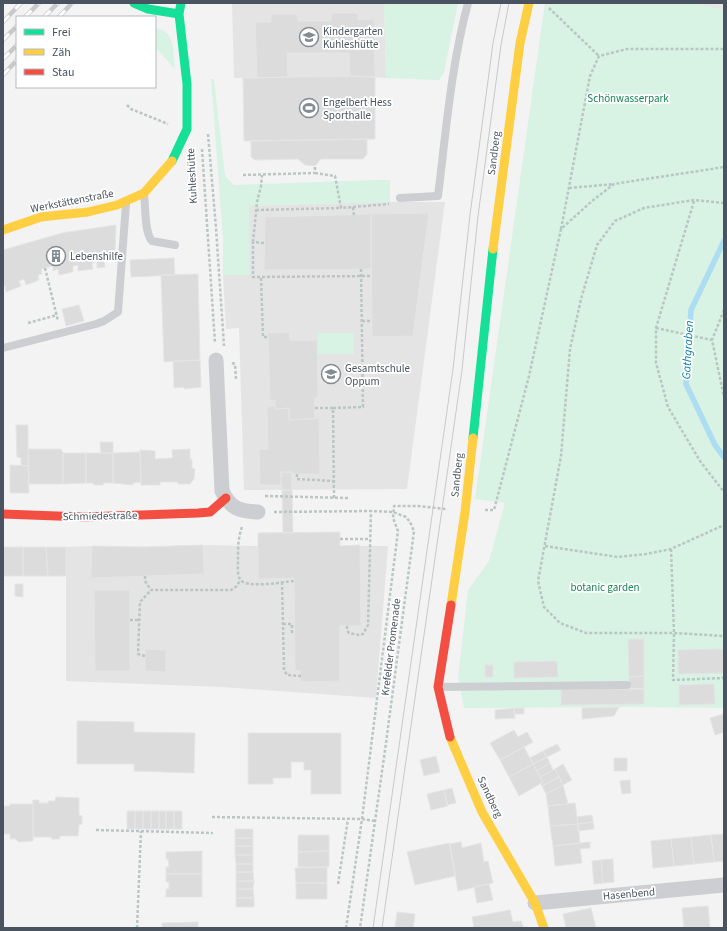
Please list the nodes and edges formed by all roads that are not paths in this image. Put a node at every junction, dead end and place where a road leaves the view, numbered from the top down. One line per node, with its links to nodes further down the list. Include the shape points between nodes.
1 (134, 3): 5 (street, via 148,9)
2 (181, 3): 5 (street)
3 (468, 3): 7 (lane, via 452,82 438,196)
4 (529, 3): 17 (street, Sandberg, via 520,43 495,236 465,512)
5 (179, 14): 6 (street, Werkstättenstraße, via 187,84 187,129 174,159)
6 (144, 193): 8 (street, Werkstättenstraße); 10 (lane, via 149,238 152,241)
7 (400, 198)
8 (126, 201): 9 (street, Werkstättenstraße, via 88,212 41,217); 11 (lane, via 118,312 104,321)
9 (3, 230)
10 (175, 245)
11 (3, 348)
12 (223, 362): 13 (street, via 222,491)
13 (226, 498): 14 (street, via 238,509); 15 (street, Schmiedestraße, via 210,512 198,513 84,517)
14 (258, 512)
15 (3, 514)
16 (627, 685): 17 (lane)
17 (438, 687): 19 (street, Sandberg, via 451,742 482,812)
18 (724, 885): 19 (street, Hasenbend)
19 (535, 903): 20 (street, Sandberg)
20 (544, 928)

